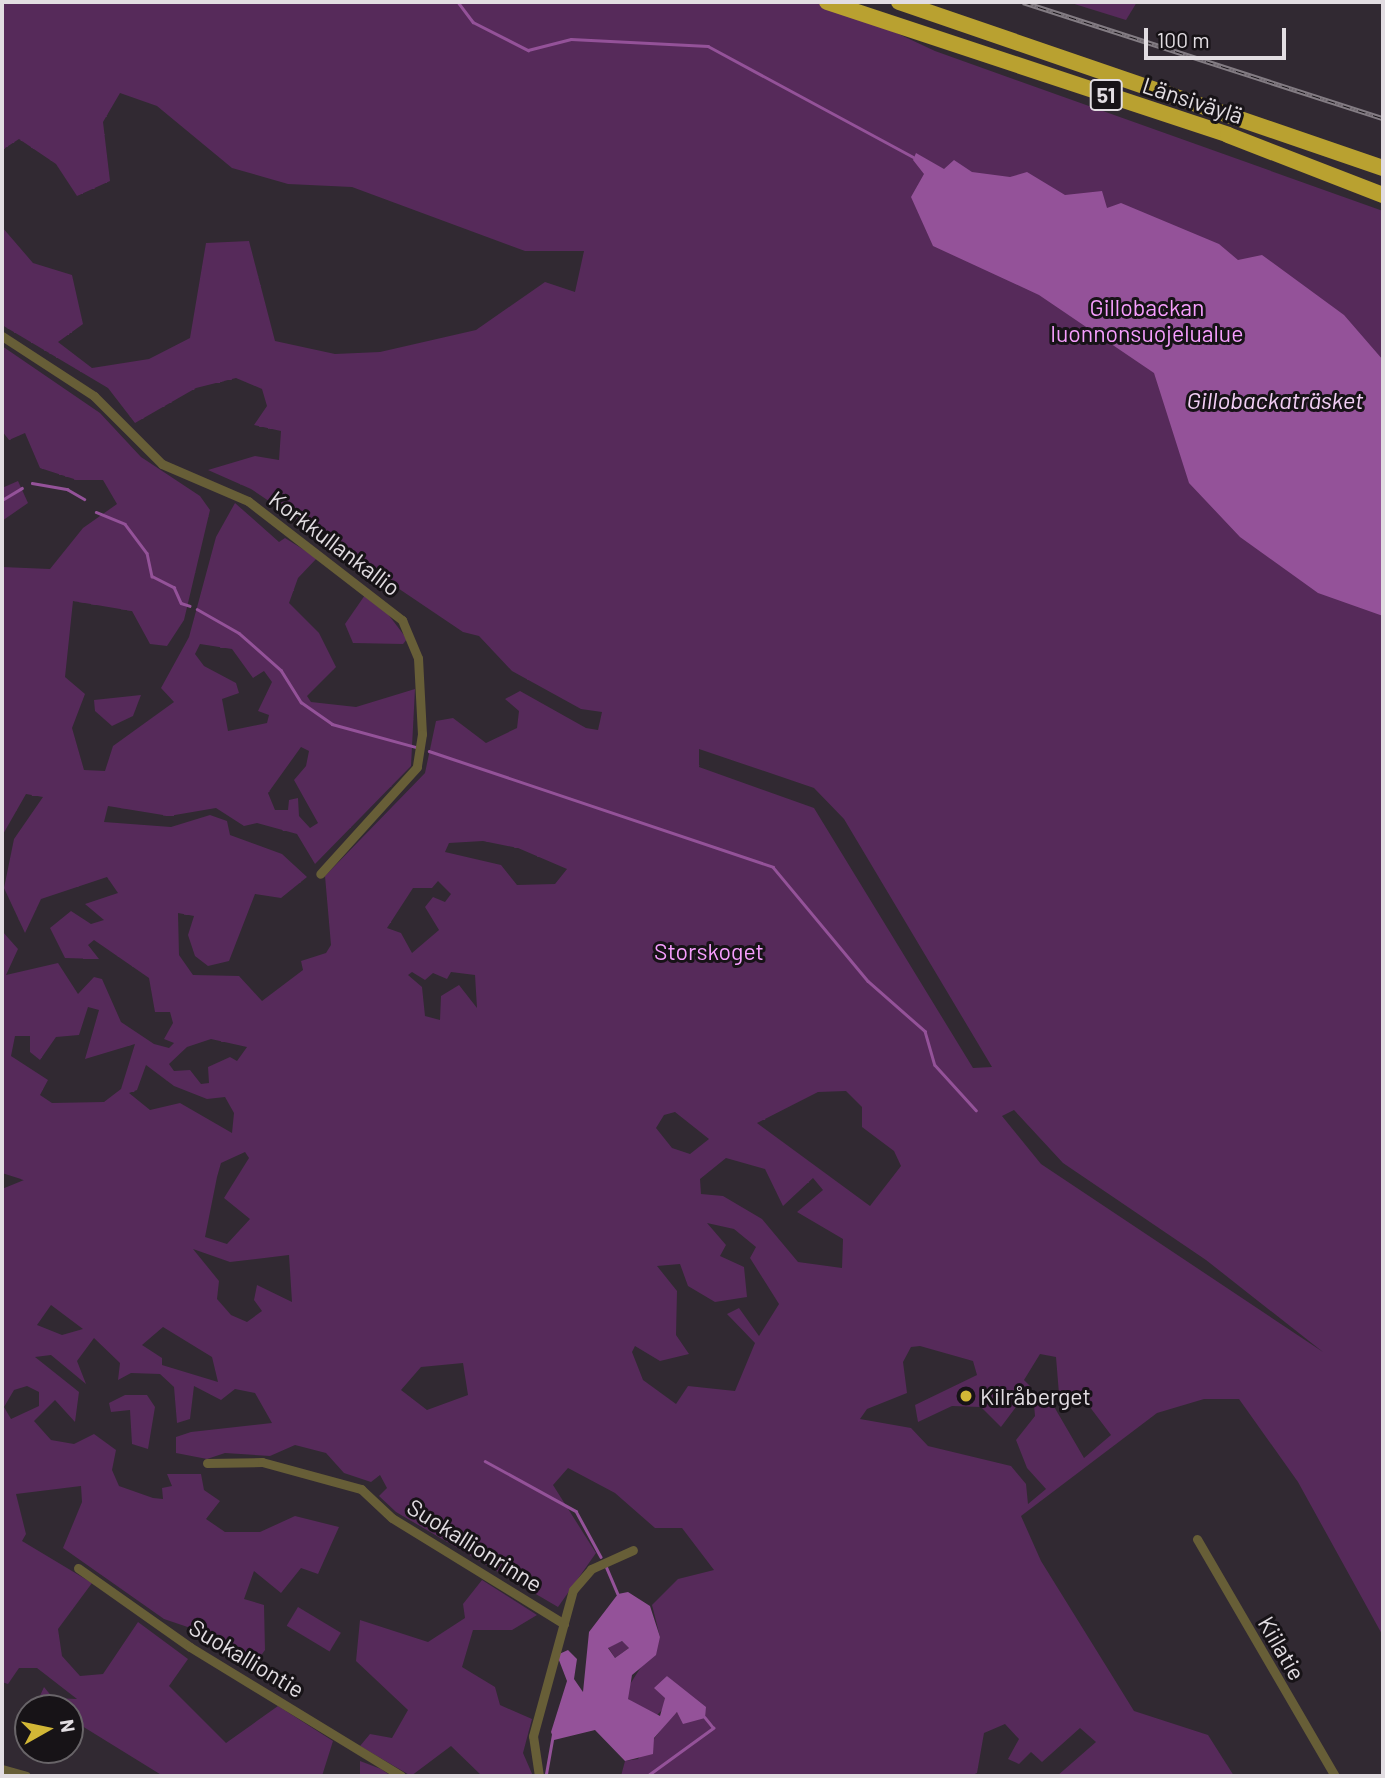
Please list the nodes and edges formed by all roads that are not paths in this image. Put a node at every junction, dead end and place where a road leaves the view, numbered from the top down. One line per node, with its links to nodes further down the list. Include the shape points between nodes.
1 (827, 2): 4 (highway, Länsiväylä / 51, via 1228,135)
2 (899, 2): 3 (highway, Länsiväylä / 51)
3 (1383, 168)
4 (1383, 195)
5 (2, 336): 6 (street, Korkkullankallio, via 94,396 162,464 248,501 402,620 418,658 417,767)
6 (320, 874)
7 (207, 1463): 11 (street, Suokallionrinne, via 262,1462 360,1489 393,1518)
8 (1197, 1539): 16 (street, Kiilatie)
9 (633, 1550): 11 (street, via 580,1578)
10 (78, 1568): 14 (street, Suokalliontie, via 190,1647)
11 (564, 1624): 15 (street, via 533,1736)
12 (2, 1769): 13 (street)
13 (26, 1776)
14 (401, 1776)
15 (540, 1776)
16 (1335, 1776)

